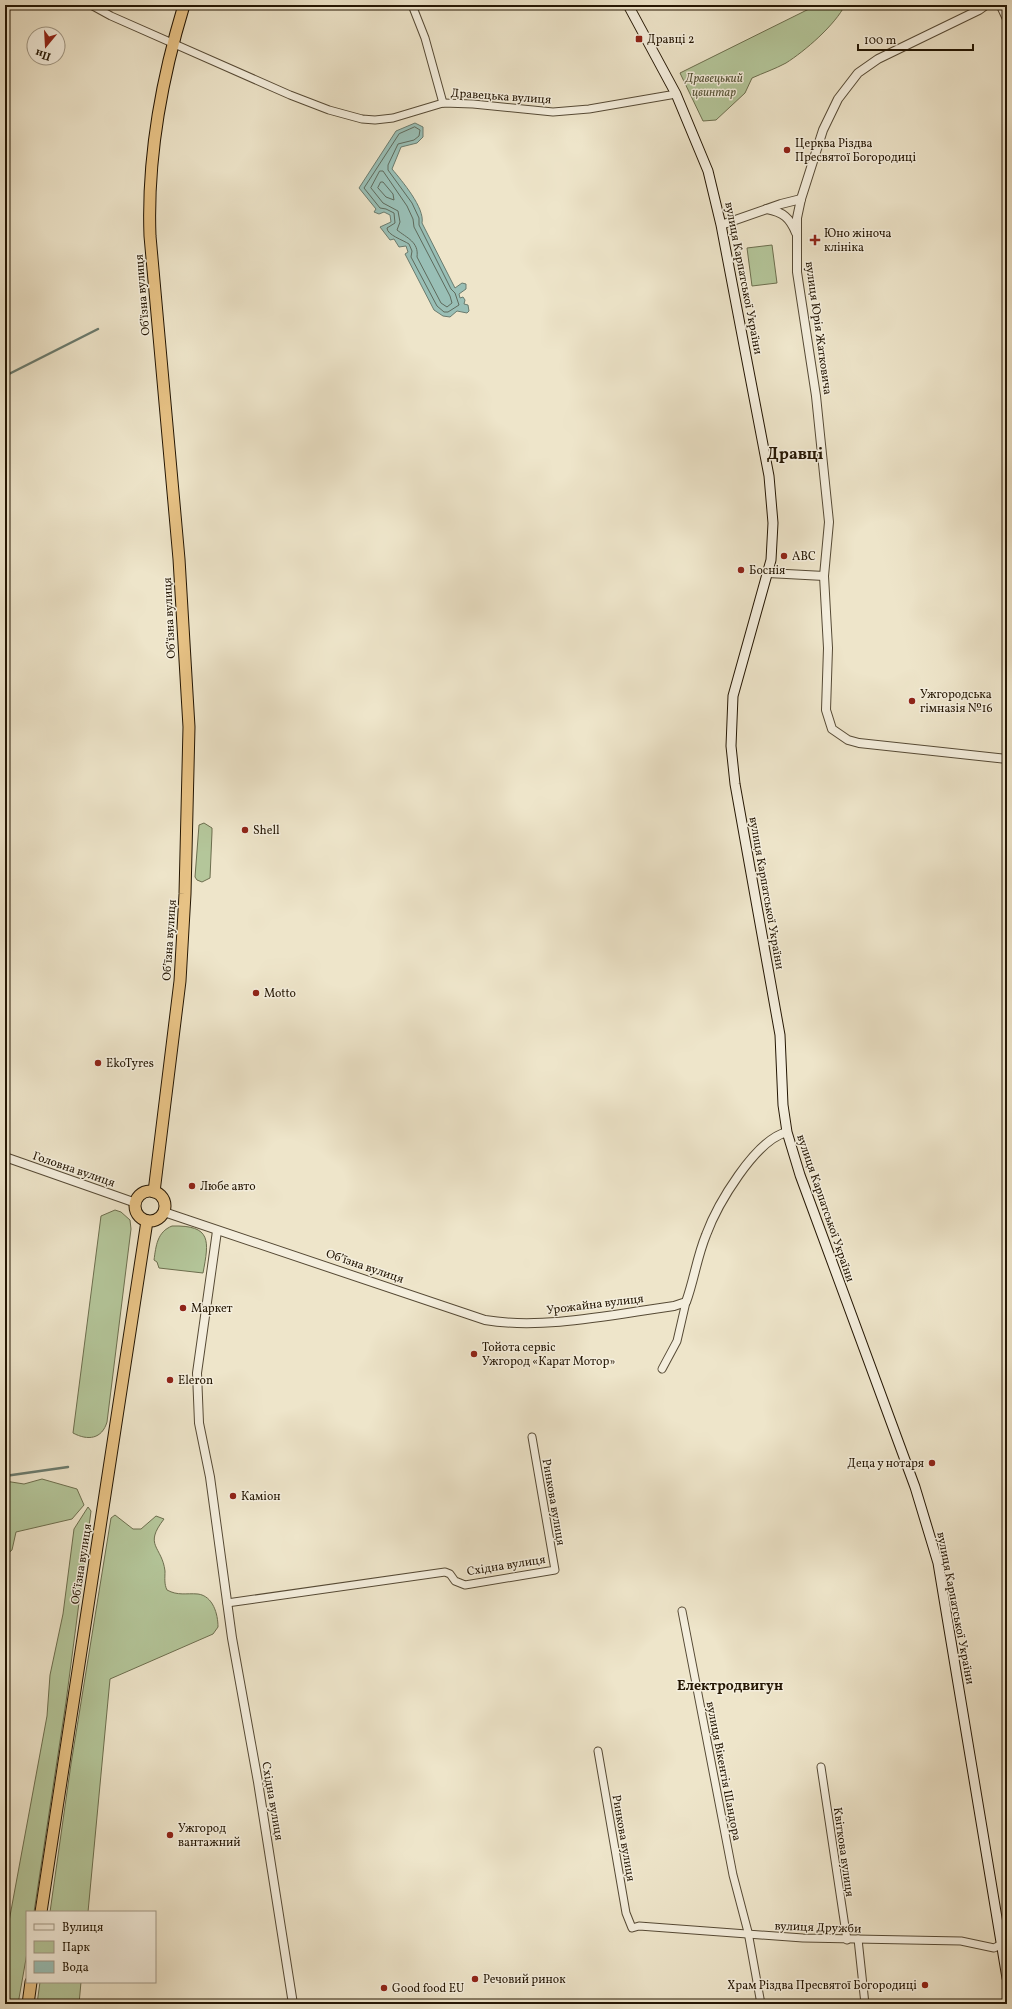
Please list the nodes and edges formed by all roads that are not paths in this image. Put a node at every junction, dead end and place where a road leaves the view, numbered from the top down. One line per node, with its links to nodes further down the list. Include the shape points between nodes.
1 (91, 5): 8 (street, Дравецька вулиця)
2 (184, 5): 8 (highway, Обʼїзна вулиця)
3 (412, 5): 10 (street, via 425,38)
4 (628, 5): 9 (main road, вулиця Карпатської України)
5 (986, 5): 11 (street, вулиця Юрія Жатковича, via 878,59 858,73 832,109)
6 (1000, 5): 7 (street)
7 (1007, 20)
8 (173, 43): 10 (street, Дравецька вулиця, via 290,95 329,110 362,118 393,118); 20 (highway, Обʼїзна вулиця, via 159,105 149,202 179,559 189,727 180,981)
9 (676, 94): 10 (street, Дравецька вулиця, via 589,109 554,112); 13 (main road, вулиця Карпатської України, via 708,171)
10 (443, 103)
11 (801, 199): 12 (street); 14 (street, вулиця Юрія Жатковича)
12 (766, 209): 13 (street); 14 (street, via 784,214 791,221)
13 (721, 225): 15 (main road, вулиця Карпатської України, via 770,476 773,539)
14 (797, 234): 16 (street, вулиця Юрія Жатковича, via 797,272 816,396 829,522)
15 (768, 573): 16 (street); 18 (main road, вулиця Карпатської України, via 735,684 731,746 746,848 780,1035 783,1105)
16 (824, 576): 17 (street, вулиця Юрія Жатковича, via 828,648 826,710 832,729 848,740 858,743)
17 (1007, 759)
18 (787, 1132): 25 (street, via 772,1138 753,1157 721,1201 706,1235); 39 (main road, вулиця Карпатської України, via 930,1532 946,1607)
19 (5, 1158): 21 (street, Головна вулиця)
20 (154, 1192): 21 (highway, via 145,1192); 22 (highway, via 164,1202)
21 (136, 1203): 23 (highway, via 135,1208 139,1216)
22 (164, 1212): 23 (highway, via 157,1219); 24 (street, Обʼїзна вулиця)
23 (147, 1221): 34 (highway, Обʼїзна вулиця)
24 (217, 1231): 26 (street, Обʼїзна вулиця, via 467,1315); 30 (street, Східна вулиця, via 198,1373 199,1423 209,1473)
25 (686, 1302): 26 (street, Урожайна вулиця, via 674,1306 552,1322); 27 (street, via 677,1341)
26 (506, 1324)
27 (662, 1369)
28 (532, 1438): 29 (street, Ринкова вулиця)
29 (554, 1570): 30 (street, Східна вулиця, via 465,1585 455,1581 445,1572)
30 (227, 1602): 43 (street, Східна вулиця)
31 (682, 1611): 36 (street, вулиця Вікентія Шандора, via 733,1875)
32 (598, 1751): 35 (street, Ринкова вулиця, via 626,1914)
33 (821, 1767): 37 (street, Квіткова вулиця)
34 (41, 1911)
35 (632, 1928): 36 (street, вулиця Дружби, via 640,1926)
36 (749, 1935): 37 (street, вулиця Дружби); 44 (street, вулиця Вікентія Шандора)
37 (847, 1940): 38 (street, вулиця Дружби)
38 (858, 1940): 39 (street, вулиця Дружби, via 961,1941 994,1948); 45 (street)
39 (1004, 1943): 40 (main road, вулиця Карпатської України)
40 (1007, 1978)
41 (31, 1983): 42 (highway)
42 (28, 2004)
43 (293, 2004)
44 (761, 2004)
45 (865, 2004)

